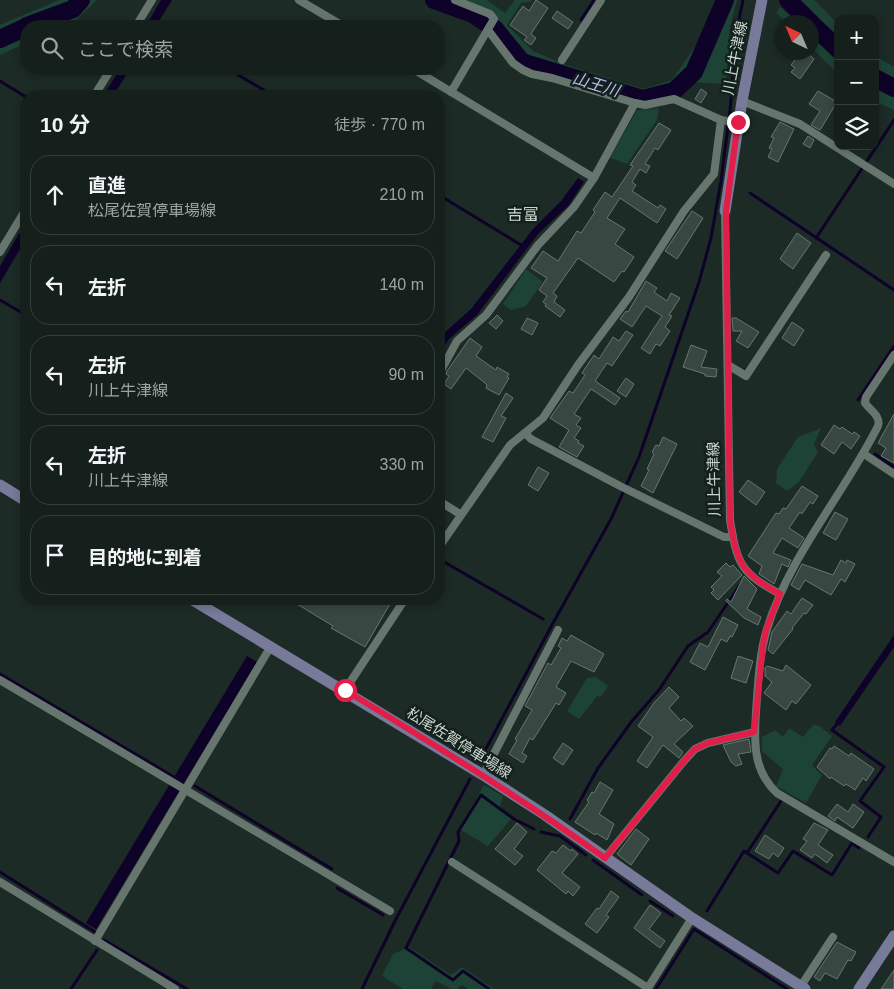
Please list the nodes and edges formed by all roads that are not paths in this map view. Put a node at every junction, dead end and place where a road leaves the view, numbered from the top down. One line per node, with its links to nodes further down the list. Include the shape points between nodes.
1 (152, 0): 6 (street)
2 (299, 0): 7 (street)
3 (455, 0): 8 (street, via 490,14 494,19)
4 (601, 0): 9 (street)
5 (762, 0): 14 (main road, 川上牛津線)
6 (140, 20)
7 (333, 20)
8 (488, 30): 13 (street); 15 (street, via 523,70)
9 (562, 60)
10 (107, 75): 12 (street)
11 (423, 75): 13 (street)
12 (98, 90)
13 (451, 92): 18 (street)
14 (742, 102): 17 (main road, 川上牛津線); 19 (street, via 800,124)
15 (635, 103): 16 (street, via 645,105 674,100); 18 (street)
16 (721, 120): 17 (street); 27 (street, via 714,174 684,210 629,297 543,418)
17 (738, 122): 20 (main road, 川上牛津線)
18 (594, 178): 25 (street, via 486,315 457,341)
19 (894, 184)
20 (726, 211): 26 (street, 川上牛津線)
21 (20, 219): 22 (street)
22 (0, 252)
23 (826, 255): 26 (street, via 746,376)
24 (894, 355): 28 (street, via 864,403 880,422)
25 (445, 363)
26 (728, 364): 35 (street, 川上牛津線, via 730,520)
27 (525, 433): 33 (street, via 510,445); 35 (street, via 620,486 724,537)
28 (864, 454): 29 (street); 36 (street)
29 (894, 474)
30 (0, 486): 31 (main road)
31 (20, 498)
32 (445, 505): 33 (street)
33 (460, 514): 34 (street)
34 (445, 537)
35 (733, 537): 36 (street, 川上牛津線, via 740,562 749,575)
36 (780, 594): 43 (street, via 763,645)
37 (201, 605): 40 (main road, 松尾佐賀停車場線)
38 (400, 605): 42 (street)
39 (558, 630): 44 (street)
40 (271, 646): 42 (main road, 松尾佐賀停車場線); 45 (street)
41 (0, 680): 45 (street)
42 (345, 690): 44 (main road, 松尾佐賀停車場線)
43 (754, 732): 46 (street, via 695,749); 48 (street, via 757,759 768,785)
44 (483, 775): 46 (main road, 松尾佐賀停車場線)
45 (184, 790): 50 (street); 54 (street)
46 (605, 858): 51 (main road, 松尾佐賀停車場線)
47 (452, 862): 51 (street, via 648,988)
48 (894, 862)
49 (0, 882): 54 (street)
50 (390, 911)
51 (692, 918): 56 (main road, 松尾佐賀停車場線)
52 (894, 936): 57 (main road)
53 (832, 937): 56 (street)
54 (95, 941): 55 (street)
55 (169, 988)
56 (801, 988)
57 (859, 989)

